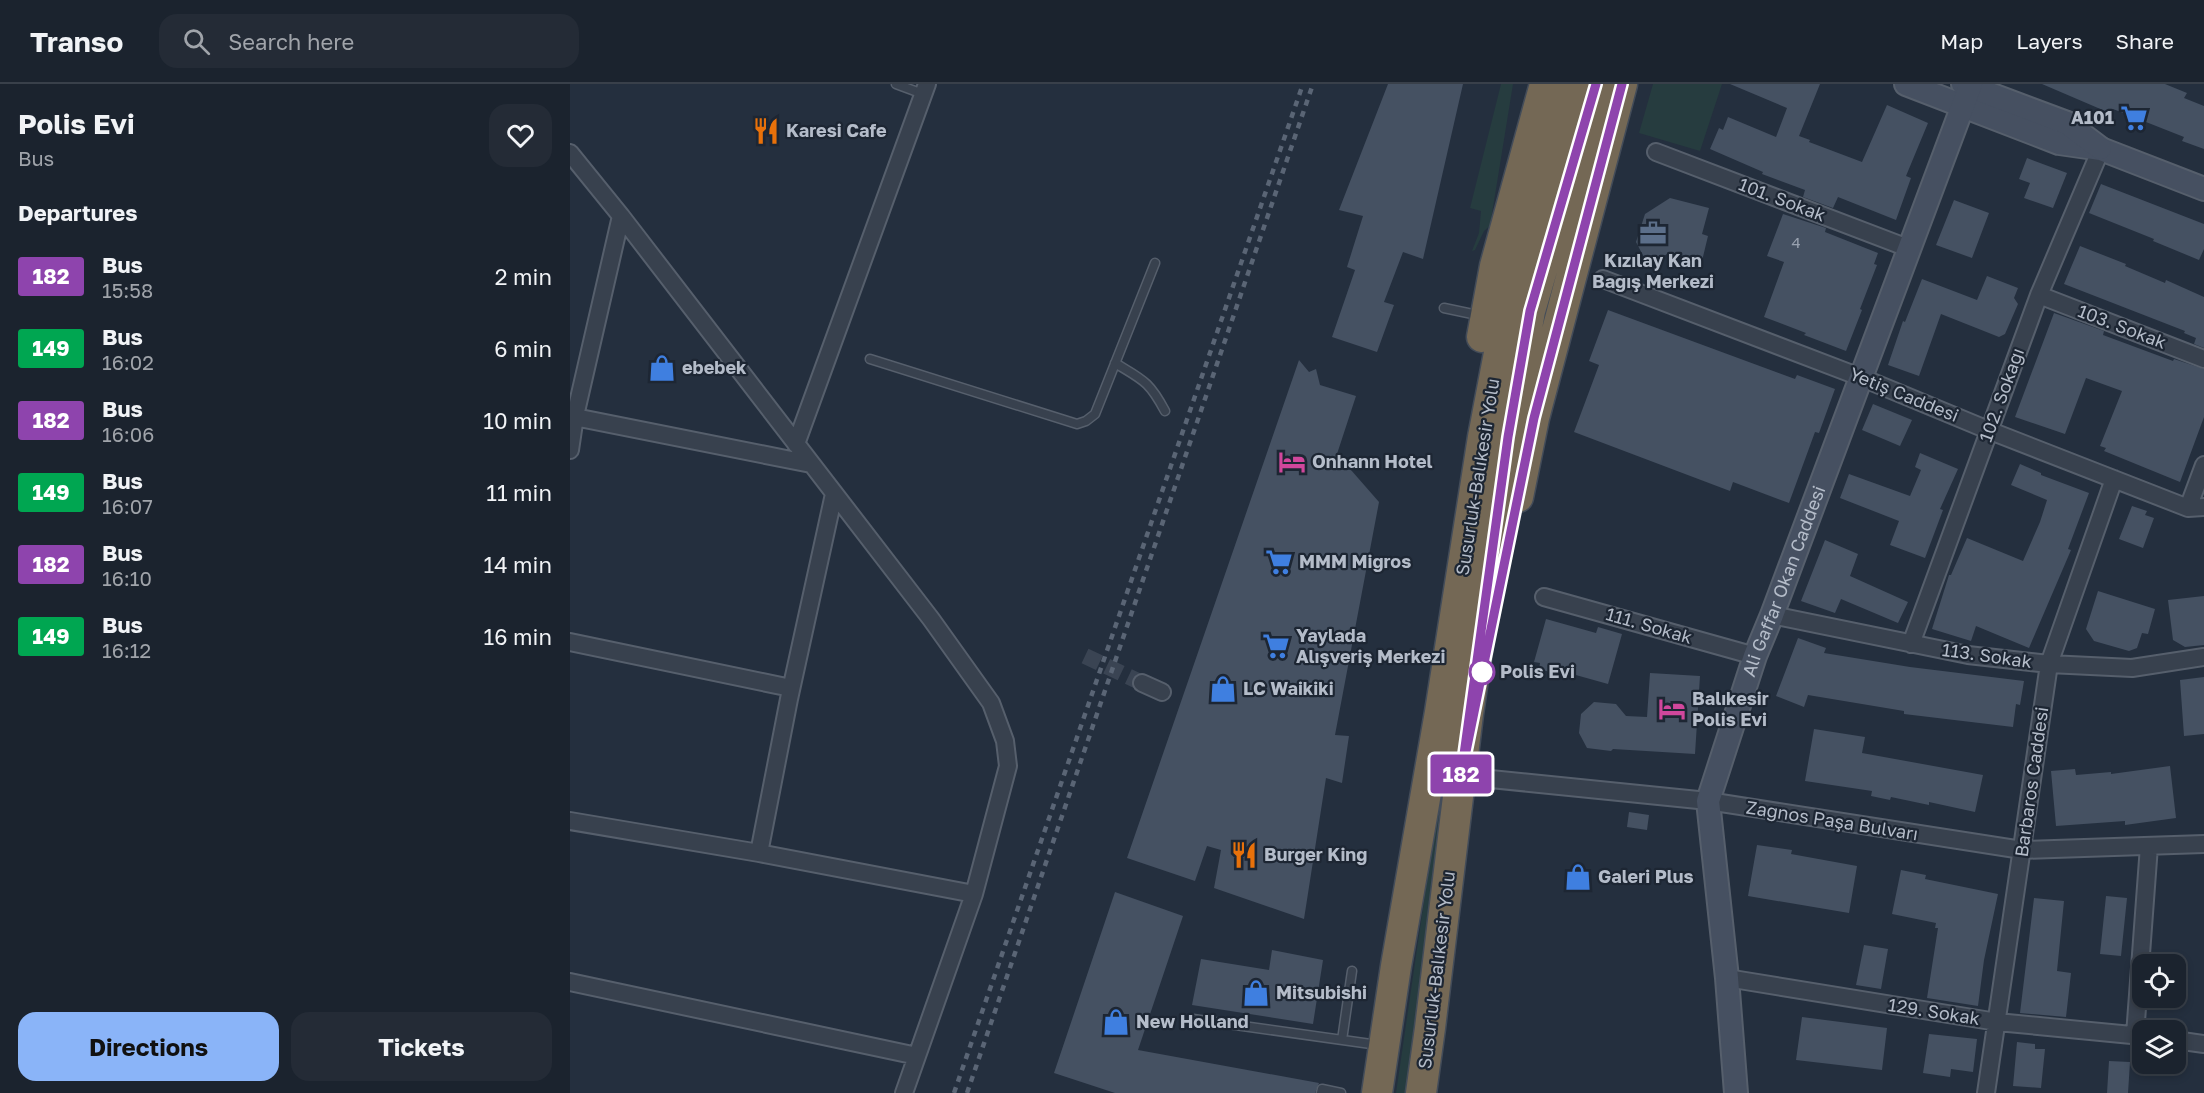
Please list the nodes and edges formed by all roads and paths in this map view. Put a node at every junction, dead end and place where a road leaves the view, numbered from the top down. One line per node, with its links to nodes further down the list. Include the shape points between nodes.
1 (896, 84): 7 (lane)
2 (1545, 84): 19 (highway, Susurluk-Balıkesir Yolu, via 1495,266)
3 (1571, 84): 51 (highway, Susurluk-Balıkesir Yolu, via 1506,316)
4 (1596, 84): 44 (highway, Susurluk-Balıkesir Yolu, via 1530,311 1506,448)
5 (1622, 84): 44 (highway, Susurluk-Balıkesir Yolu, via 1534,418)
6 (1906, 84): 8 (main road)
7 (925, 89): 27 (street)
8 (1967, 90): 9 (main road, via 2067,123); 14 (main road, Ali Gaffar Okan Caddesi)
9 (2101, 149): 12 (main road); 17 (street, 102. Sokağı)
10 (1656, 152): 14 (street, 101. Sokak)
11 (573, 161): 13 (street)
12 (2204, 189)
13 (621, 216): 25 (street); 27 (street)
14 (1908, 248): 23 (main road, Ali Gaffar Okan Caddesi)
15 (1155, 263): 22 (lane)
16 (1603, 279): 23 (street, Yetiş Caddesi)
17 (2039, 295): 20 (street, 103. Sokak); 26 (street, 102. Sokağı)
18 (1444, 308): 19 (lane)
19 (1486, 316): 51 (highway, Susurluk-Balıkesir Yolu, via 1446,540 1414,804)
20 (2204, 358)
21 (870, 359): 22 (lane, via 1077,424 1095,414)
22 (1115, 363): 24 (lane, via 1145,381)
23 (1860, 377): 26 (street, Yetiş Caddesi); 35 (main road, Ali Gaffar Okan Caddesi)
24 (1165, 411)
25 (572, 416): 28 (street); 29 (street)
26 (1988, 430): 31 (street, Yetiş Caddesi); 37 (street, 102. Sokağı)
27 (796, 444): 29 (street)
28 (570, 450)
29 (811, 464): 32 (street)
30 (2204, 465): 33 (street)
31 (2114, 479): 33 (street, Yetiş Caddesi); 40 (street, Barbaros Caddesi)
32 (834, 494): 42 (street); 52 (street, via 991,703 1005,741 1008,766)
33 (2196, 507)
34 (1544, 597): 38 (street, 111. Sokak)
35 (1772, 615): 37 (street, 113. Sokak); 38 (main road, Ali Gaffar Okan Caddesi)
36 (570, 642): 42 (street)
37 (1911, 644): 40 (street, 113. Sokak)
38 (1755, 656): 45 (main road, Ali Gaffar Okan Caddesi)
39 (2204, 657): 40 (street, 113. Sokak, via 2132,668)
40 (2049, 664): 49 (street, Barbaros Caddesi)
41 (1142, 683): 43 (street)
42 (791, 688): 50 (street)
43 (1162, 692)
44 (1461, 776): 45 (street, Zağnos Paşa Bulvarı); 69 (highway, Susurluk-Balıkesir Yolu)
45 (1708, 801): 49 (street, Zağnos Paşa Bulvarı); 54 (main road, Ali Gaffar Okan Caddesi)
46 (570, 821): 50 (street)
47 (2204, 844): 48 (street, Zağnos Paşa Bulvarı)
48 (2149, 846): 49 (street, Zağnos Paşa Bulvarı); 57 (street)
49 (2022, 850): 58 (street, Barbaros Caddesi)
50 (759, 853): 52 (street)
51 (1411, 875): 63 (highway, Susurluk-Balıkesir Yolu)
52 (974, 894): 64 (street)
53 (1352, 971): 60 (lane)
54 (1727, 978): 58 (street, 129. Sokak); 70 (main road, Ali Gaffar Okan Caddesi)
55 (570, 982): 64 (street)
56 (1193, 1019): 60 (lane)
57 (2139, 1020)
58 (1997, 1022): 59 (street, 129. Sokak); 71 (street, Barbaros Caddesi)
59 (2132, 1035)
60 (1341, 1040): 63 (lane)
61 (2186, 1042): 62 (street)
62 (2204, 1044)
63 (1384, 1046): 68 (highway, Susurluk-Balıkesir Yolu)
64 (917, 1056): 65 (street)
65 (904, 1093)
66 (1321, 1093): 67 (lane, via 1322,1089)
67 (1341, 1093)
68 (1377, 1093)
69 (1421, 1093)
70 (1736, 1093)
71 (1986, 1093)

